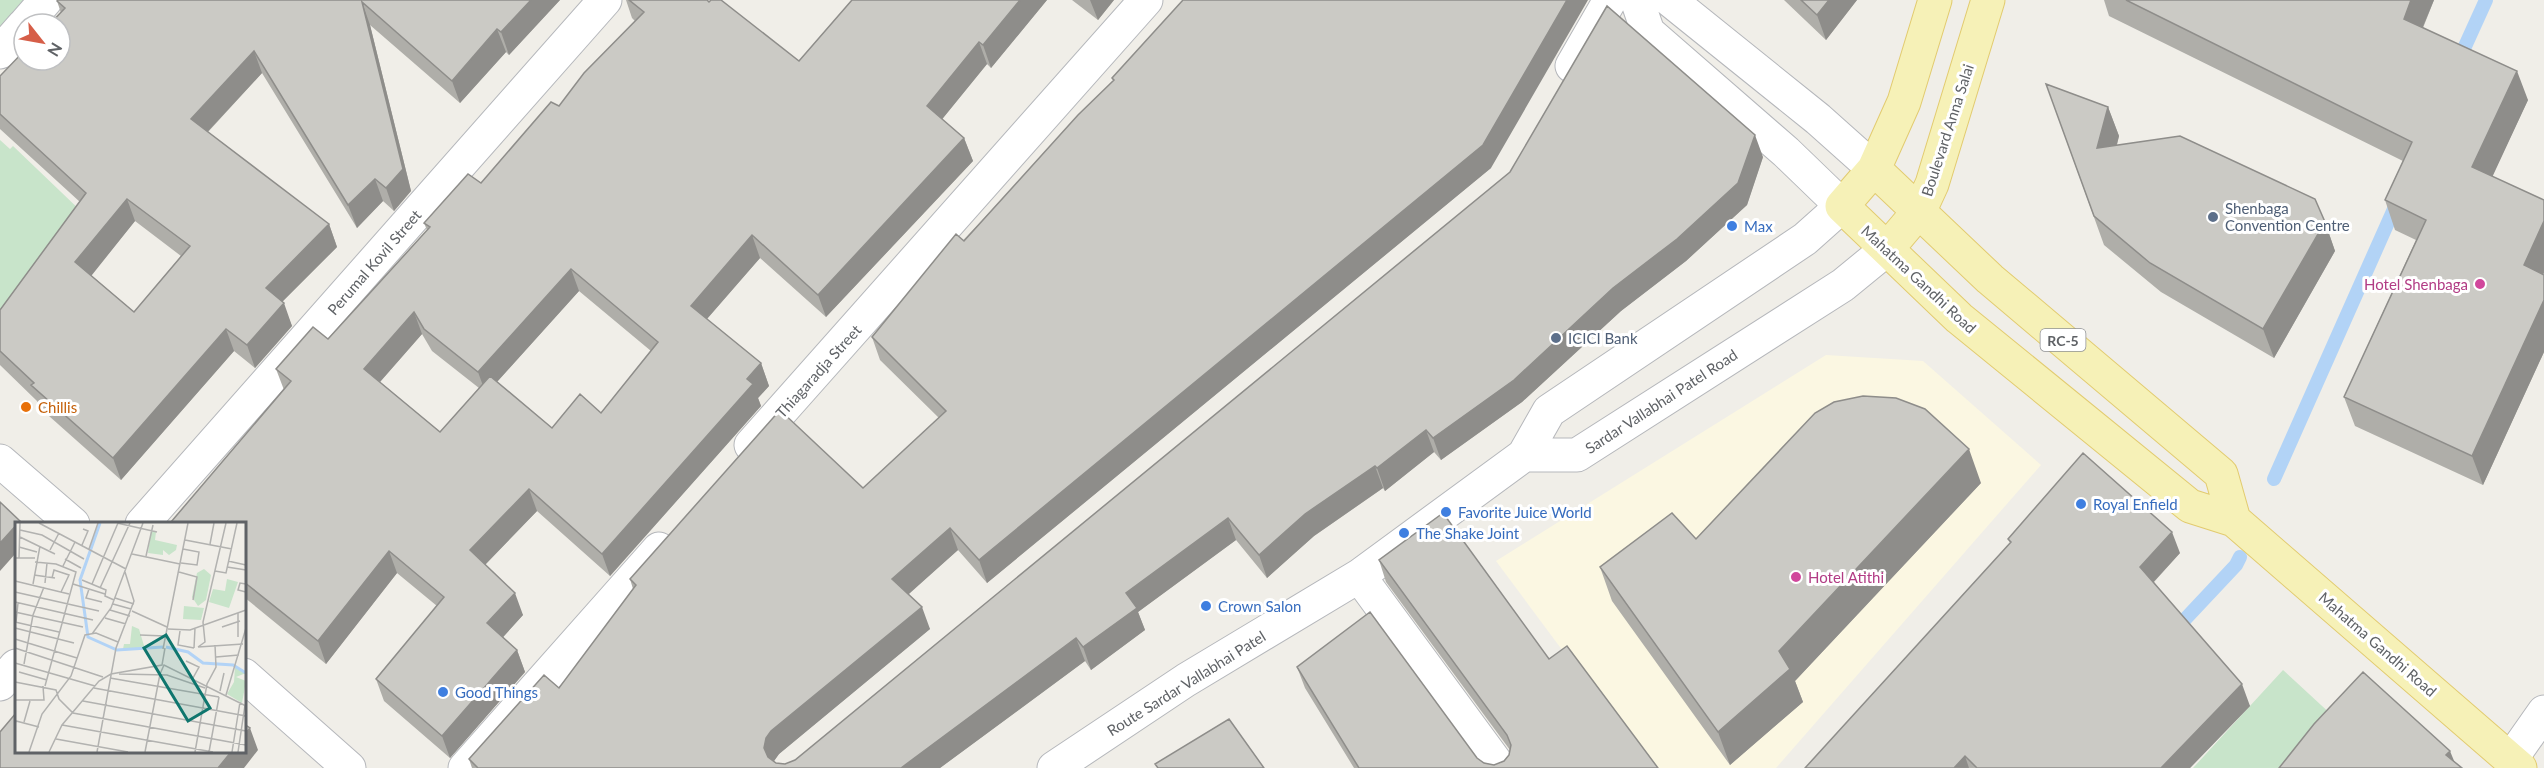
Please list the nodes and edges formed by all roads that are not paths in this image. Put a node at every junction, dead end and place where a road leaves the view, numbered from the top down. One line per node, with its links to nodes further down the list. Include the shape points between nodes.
1 (46, 0): 9 (street)
2 (605, 0): 22 (street, Perumal Kovil Street)
3 (1146, 0): 19 (street, Thiagaradja Street)
4 (1610, 0): 12 (street)
5 (1637, 0): 14 (street, Mahatma Gandhi Road, via 1648,32)
6 (1670, 0): 13 (street, RC-5)
7 (1935, 0): 13 (main road, via 1904,102)
8 (1988, 0): 15 (main road, Boulevard Anna Salai, via 1932,184)
9 (36, 12)
10 (12, 39): 11 (street)
11 (0, 52)
12 (1558, 90)
13 (1874, 169): 14 (main road); 15 (main road, RC-5)
14 (1842, 206): 16 (main road, Mahatma Gandhi Road); 17 (street, via 1805,239 1549,411)
15 (1920, 210): 16 (main road, Boulevard Anna Salai); 20 (main road, RC-5, via 1990,279 2221,474)
16 (1887, 249): 17 (street, Sardar Vallabhai Patel Road, via 1843,285 1577,455); 20 (main road, Mahatma Gandhi Road, via 1959,318 2190,506)
17 (1524, 455): 24 (street, Route Sardar Vallabhai Patel)
18 (0, 461): 21 (street)
19 (735, 464)
20 (2234, 520): 29 (main road, Mahatma Gandhi Road)
21 (71, 522)
22 (144, 522)
23 (679, 526): 31 (street)
24 (1359, 576): 32 (street, Route Sardar Vallabhai Patel, via 1186,680); 33 (street)
25 (15, 667): 27 (street)
26 (246, 677): 30 (street)
27 (0, 684)
28 (2544, 712): 29 (street)
29 (2516, 764)
30 (349, 768)
31 (465, 768)
32 (1054, 768)
33 (1500, 768)

